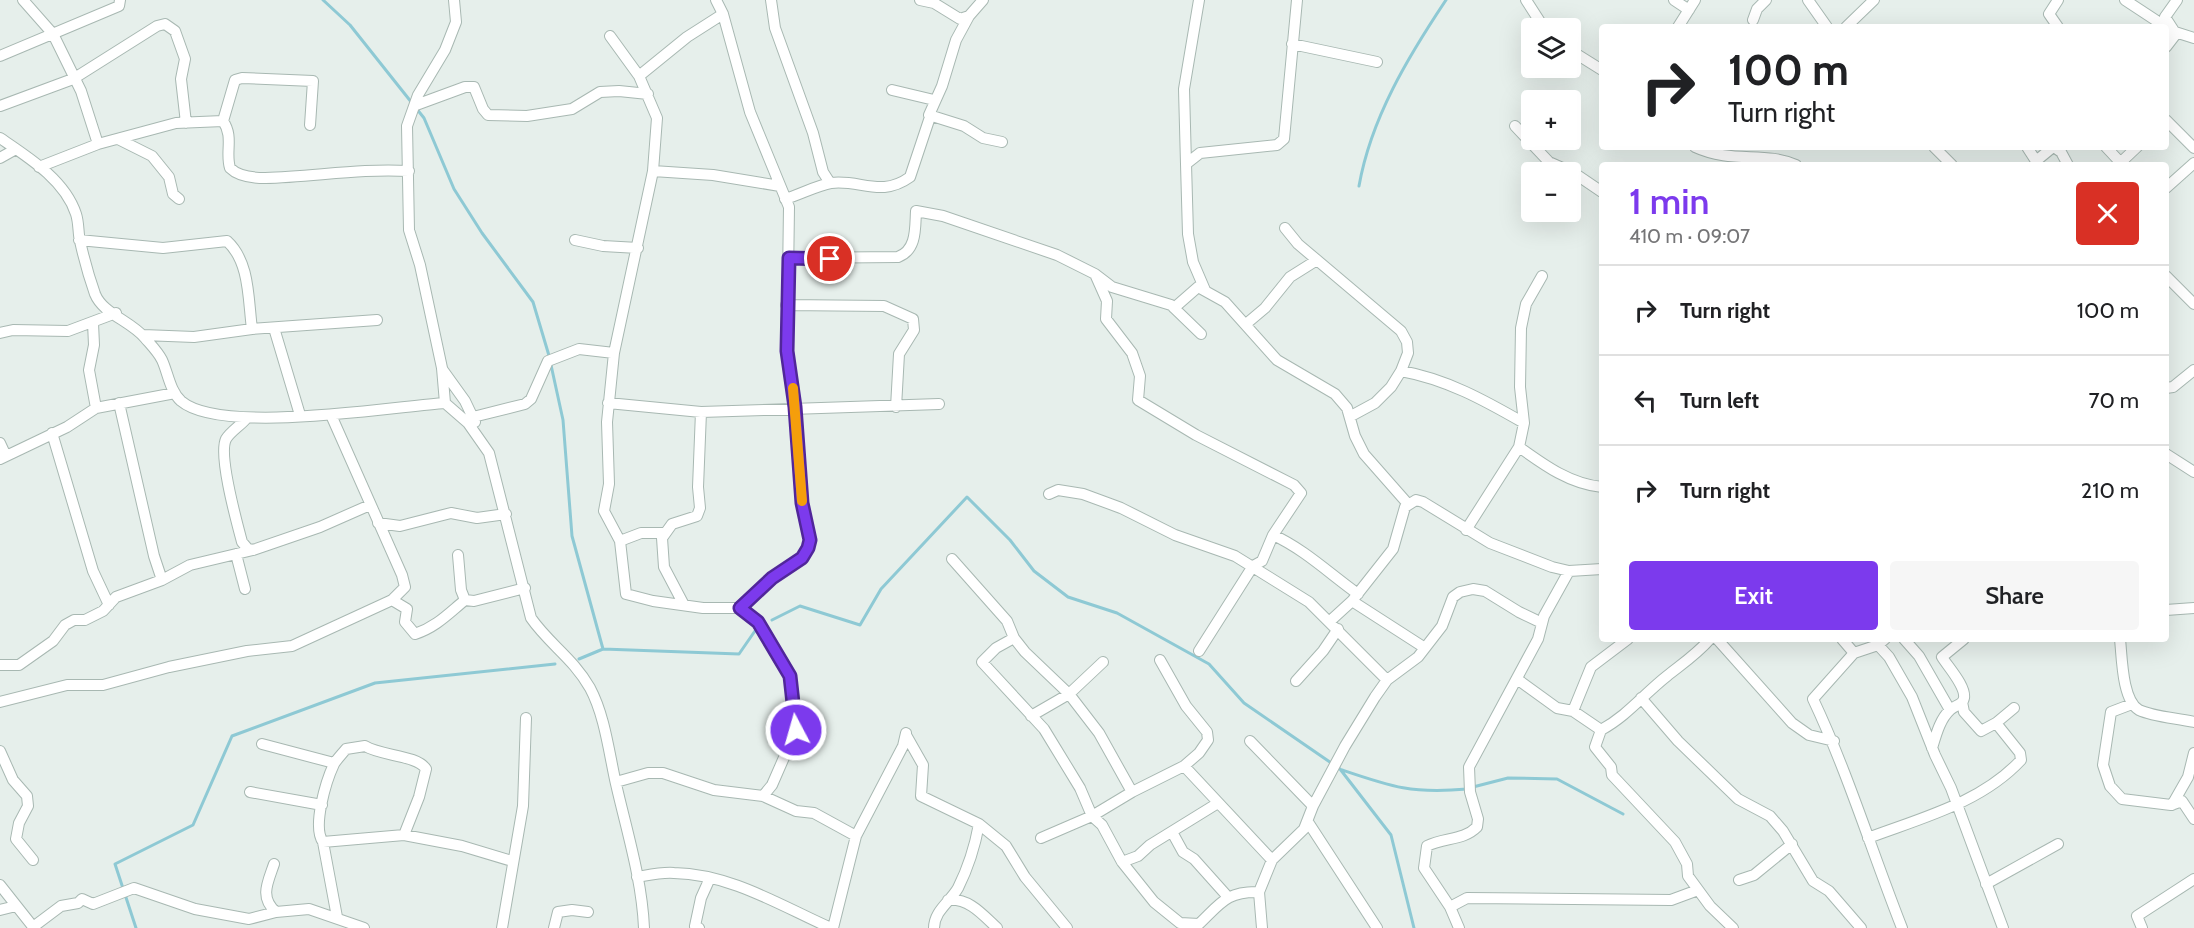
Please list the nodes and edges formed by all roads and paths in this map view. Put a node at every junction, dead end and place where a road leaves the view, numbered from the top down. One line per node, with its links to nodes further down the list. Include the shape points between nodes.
1 (23, 0): 29 (street)
2 (120, 0): 29 (street, via 119,6)
3 (454, 0): 44 (street, via 456,22)
4 (716, 0): 19 (street)
5 (771, 0): 76 (street, via 775,28)
6 (920, 0): 20 (street, via 934,3 960,19)
7 (983, 0): 20 (street)
8 (1199, 0): 72 (street, via 1184,89)
9 (1297, 0): 34 (street)
10 (1526, 0): 21 (street)
11 (1674, 0): 18 (street)
12 (1766, 0): 22 (street)
13 (1809, 0): 24 (street)
14 (1874, 0): 25 (street)
15 (2058, 0): 26 (street, via 2049,14)
16 (2125, 0): 27 (street)
17 (2177, 0): 30 (street, via 2165,17)
18 (1692, 5): 23 (street)
19 (723, 14): 39 (street); 78 (street, via 750,112)
20 (969, 16): 43 (street)
21 (1538, 18)
22 (1753, 20)
23 (1680, 24)
24 (1825, 24)
25 (1849, 24)
26 (2056, 24)
27 (2161, 24)
28 (2169, 29): 30 (street)
29 (52, 34): 35 (street); 40 (street)
30 (2176, 34): 32 (street); 33 (street)
31 (610, 36): 39 (street)
32 (2194, 38)
33 (2169, 42)
34 (1292, 44): 37 (street); 72 (street, via 1284,139 1277,145 1200,153)
35 (0, 56)
36 (1581, 57): 38 (street)
37 (1377, 62)
38 (1599, 68)
39 (639, 76): 42 (street)
40 (74, 79): 45 (street); 48 (street, via 165,24 175,31 185,59 181,79); 55 (street)
41 (892, 90): 43 (street)
42 (648, 94): 44 (street, via 600,92 572,109 527,116 488,115 474,87); 75 (street, via 657,118)
43 (934, 100): 46 (street)
44 (416, 105): 74 (street, via 407,126)
45 (0, 106)
46 (930, 117): 54 (street, via 938,116 983,138); 76 (street, via 910,177 902,183 871,188)
47 (223, 122): 48 (street); 50 (street, via 235,81 296,78 313,81); 74 (street, via 230,140 230,168 241,175 263,178)
48 (186, 123): 53 (street)
49 (2169, 124): 56 (street)
50 (310, 125)
51 (1515, 126): 79 (street, via 1549,162)
52 (0, 138): 57 (street)
53 (118, 139): 55 (street); 80 (street, via 152,156 169,177 173,194)
54 (1002, 141)
55 (98, 144): 73 (street)
56 (2194, 148)
57 (16, 149): 65 (street); 73 (street)
58 (1702, 150): 66 (street)
59 (1742, 150): 66 (street)
60 (1937, 150): 68 (street)
61 (2029, 150): 62 (street, via 2036,161)
62 (2050, 150)
63 (2108, 150): 69 (street)
64 (2134, 150): 70 (street)
65 (0, 158)
66 (1735, 158): 67 (street)
67 (1787, 162)
68 (1948, 162)
69 (2117, 162)
70 (2121, 162)
71 (2194, 163): 77 (street)
72 (1186, 164): 91 (street, via 1188,234 1193,262)
73 (39, 167): 83 (street, via 61,188 76,214)
74 (409, 171): 105 (street, via 409,230)
75 (652, 171): 78 (street, via 713,175); 85 (street)
76 (830, 183): 81 (street)
77 (2169, 185)
78 (780, 186): 81 (street)
79 (1599, 190)
80 (179, 199)
81 (785, 199): 86 (street, via 789,207)
82 (1285, 228): 87 (street)
83 (79, 240): 95 (street, via 96,296 102,307); 100 (street, via 163,248 227,241 238,252 244,267)
84 (575, 240): 85 (street)
85 (638, 248): 104 (street)
86 (789, 258): 88 (street, via 898,257 910,247 916,211 1015,239); 93 (street)
87 (1317, 260): 98 (street, via 1290,277); 107 (street, via 1401,331 1408,353)
88 (1095, 274): 94 (street, via 1112,287); 139 (street, via 1107,301 1106,319 1132,353 1140,376 1138,400 1294,486 1300,493)
89 (1542, 276): 123 (street, via 1526,304 1521,328)
90 (2169, 279): 92 (street)
91 (1205, 290): 94 (street, via 1197,287); 98 (street, via 1225,302)
92 (2194, 304)
93 (786, 305): 114 (street, via 787,351); 115 (street, via 884,306 913,319 914,330 899,354)
94 (1174, 308): 102 (street)
95 (116, 313): 97 (street); 103 (street)
96 (377, 320): 99 (street)
97 (93, 323): 101 (street, via 68,331); 116 (street, via 89,370)
98 (1246, 324): 120 (street, via 1277,360 1335,394)
99 (274, 328): 100 (street); 118 (street)
100 (252, 329): 103 (street, via 194,337)
101 (0, 333)
102 (1201, 334)
103 (143, 335): 109 (street, via 161,359)
104 (614, 353): 112 (street); 121 (street, via 579,349 548,361 525,404)
105 (442, 368): 111 (street); 121 (street)
106 (2194, 370): 108 (street)
107 (1401, 371): 120 (street, via 1375,403); 123 (street, via 1465,390)
108 (2169, 388)
109 (175, 393): 110 (street); 122 (street, via 202,413)
110 (119, 403): 116 (street); 148 (street)
111 (445, 403): 119 (street); 125 (street)
112 (608, 403): 117 (street); 140 (street, via 609,484 604,511)
113 (939, 404): 115 (street)
114 (795, 407): 115 (street); 117 (street); 156 (street, via 808,548 802,558 772,578)
115 (896, 407)
116 (96, 408): 124 (street)
117 (701, 412): 138 (street, via 698,516 672,525)
118 (300, 415): 119 (street); 122 (street)
119 (331, 415): 134 (street)
120 (1350, 416): 133 (street, via 1364,454)
121 (473, 417): 125 (street)
122 (246, 419): 141 (street, via 227,438 224,448 242,542)
123 (1524, 423): 127 (street)
124 (52, 433): 129 (street); 154 (street, via 93,571)
125 (479, 438): 135 (street, via 489,453)
126 (0, 443): 129 (street)
127 (1519, 447): 131 (street, via 1550,469 1587,486); 137 (street)
128 (2169, 456): 130 (street)
129 (3, 458)
130 (2194, 472)
131 (1599, 487)
132 (1049, 494): 145 (street, via 1058,490 1083,494)
133 (1408, 504): 137 (street, via 1423,502); 151 (street, via 1393,549)
134 (370, 506): 136 (street); 141 (street)
135 (506, 514): 136 (street, via 477,518 451,513 400,526); 149 (street)
136 (378, 523): 152 (street, via 405,586)
137 (1466, 530): 147 (street, via 1506,550)
138 (664, 533): 140 (street, via 640,533); 155 (street, via 664,567)
139 (1273, 535): 145 (street, via 1262,561); 151 (street, via 1296,546)
140 (620, 541): 155 (street, via 626,594)
141 (253, 550): 142 (street)
142 (236, 554): 148 (street, via 190,565); 150 (street)
143 (458, 555): 153 (street)
144 (952, 559): 161 (street, via 1006,621)
145 (1253, 566): 160 (street, via 1309,602); 171 (street)
146 (1599, 569): 147 (street)
147 (1569, 571): 159 (street)
148 (162, 580): 154 (street, via 116,597)
149 (525, 588): 153 (street); 200 (street, via 531,618 540,632 568,656 591,689)
150 (245, 589)
151 (1355, 597): 160 (street); 170 (street)
152 (392, 600): 153 (street, via 407,609 405,622 415,634 437,626); 181 (street, via 292,646 247,651 104,685 66,685)
153 (465, 600)
154 (109, 605): 175 (street, via 85,620 65,625 53,640 19,665)
155 (684, 605): 156 (street)
156 (740, 608): 203 (street, via 758,622 790,676 796,730 772,785)
157 (2194, 608): 158 (street)
158 (2169, 610)
159 (1542, 623): 170 (street, via 1485,591 1473,589 1453,597 1442,626); 176 (street, via 1538,639)
160 (1334, 625): 177 (street); 178 (street, via 1323,651)
161 (1014, 638): 179 (street); 187 (street, via 982,662)
162 (1624, 642): 186 (street, via 1591,667)
163 (1714, 642): 180 (street)
164 (1719, 642): 193 (street, via 1792,723 1809,735)
165 (1845, 642): 172 (street)
166 (1881, 642): 172 (street); 195 (street, via 1912,697)
167 (1907, 642): 185 (street)
168 (1960, 642): 182 (street, via 1942,657 1963,690)
169 (2120, 642): 183 (street, via 2124,682)
170 (1425, 648): 177 (street)
171 (1199, 651)
172 (1854, 653): 193 (street, via 1813,699)
173 (1160, 660): 199 (street, via 1186,706 1207,732 1208,740)
174 (1103, 662): 179 (street)
175 (0, 665)
176 (1516, 679): 186 (street, via 1557,708); 237 (street, via 1469,767 1477,827 1462,838 1442,839 1427,846 1424,868)
177 (1387, 680): 208 (street)
178 (1296, 681)
179 (1070, 694): 187 (street); 202 (street, via 1100,733)
180 (1641, 699): 191 (street, via 1621,719); 219 (street, via 1697,761 1738,800 1770,816)
181 (0, 702)
182 (1962, 702): 185 (street); 190 (street, via 1964,712 1978,730)
183 (2132, 704): 189 (street, via 2140,710); 206 (street, via 2111,712 2103,765 2110,786 2122,799)
184 (2014, 708): 190 (street)
185 (1950, 710): 195 (street, via 1939,726)
186 (1573, 711): 191 (street)
187 (1031, 716): 209 (street, via 1044,729)
188 (526, 718): 223 (street, via 523,806)
189 (2194, 722)
190 (1996, 723): 205 (street, via 2020,753 2021,760 1991,787)
191 (1601, 730): 232 (street, via 1595,747 1611,767 1612,775 1675,842)
192 (1250, 741): 208 (street)
193 (1834, 741): 217 (street)
194 (262, 744): 198 (street)
195 (1932, 748): 205 (street)
196 (0, 751): 221 (street, via 13,780 27,796 28,806 16,839)
197 (2194, 753): 206 (street, via 2188,777)
198 (334, 763): 207 (street); 214 (street, via 346,749 365,746 426,768)
199 (1184, 766): 202 (street); 204 (street)
200 (616, 782): 203 (street, via 663,773 714,790); 226 (street)
201 (250, 792): 207 (street)
202 (1132, 792): 209 (street)
203 (763, 796): 215 (street, via 796,811 814,813)
204 (1218, 803): 213 (street); 222 (street)
205 (1957, 804): 217 (street); 230 (street)
206 (2171, 805): 210 (street, via 2182,801)
207 (322, 806): 218 (street, via 318,833)
208 (1313, 806): 211 (street)
209 (1092, 816): 216 (street); 224 (street, via 1102,825)
210 (2194, 819)
211 (1308, 822): 222 (street); 255 (street)
212 (979, 824): 215 (street, via 921,796 923,765 905,732); 235 (street, via 968,865); 253 (street, via 1006,846 1025,877)
213 (1172, 832): 224 (street, via 1138,856); 234 (street, via 1183,852)
214 (404, 835): 218 (street); 223 (street)
215 (856, 836): 250 (street)
216 (1041, 838)
217 (1868, 838): 259 (street)
218 (323, 842): 241 (street)
219 (1792, 844): 229 (street, via 1754,875); 258 (street, via 1813,881 1829,891)
220 (2058, 844): 230 (street)
221 (33, 860)
222 (1272, 860): 233 (street)
223 (512, 861): 246 (street)
224 (1122, 862): 234 (street, via 1154,902 1180,923 1199,924)
225 (274, 864): 239 (street, via 265,892 269,906)
226 (637, 877): 227 (street, via 674,872); 248 (street)
227 (710, 878): 249 (street, via 695,918); 250 (street, via 752,889 763,898)
228 (2194, 879): 261 (street, via 2137,916)
229 (1739, 880)
230 (1986, 884): 260 (street)
231 (0, 885): 236 (street)
232 (1698, 890): 237 (street, via 1671,900 1467,898); 257 (street)
233 (1260, 892): 234 (street, via 1239,891); 254 (street)
234 (1228, 897)
235 (948, 900): 251 (street, via 934,920); 252 (street, via 961,898)
236 (16, 906): 238 (street); 244 (street)
237 (1449, 907): 256 (street)
238 (0, 910)
239 (276, 912): 241 (street, via 309,909); 242 (street)
240 (588, 912): 247 (street, via 558,912)
241 (337, 917): 243 (street)
242 (248, 923): 244 (street, via 134,888 93,904 82,899 61,906)
243 (352, 926): 245 (street)
244 (34, 927)
245 (364, 928)
246 (502, 928)
247 (554, 928)
248 (644, 928)
249 (699, 928)
250 (832, 928)
251 (934, 928)
252 (997, 928)
253 (1067, 928)
254 (1262, 928)
255 (1377, 928)
256 (1459, 928)
257 (1733, 928)
258 (1861, 928)
259 (1902, 928)
260 (2003, 928)
261 (2142, 928)

